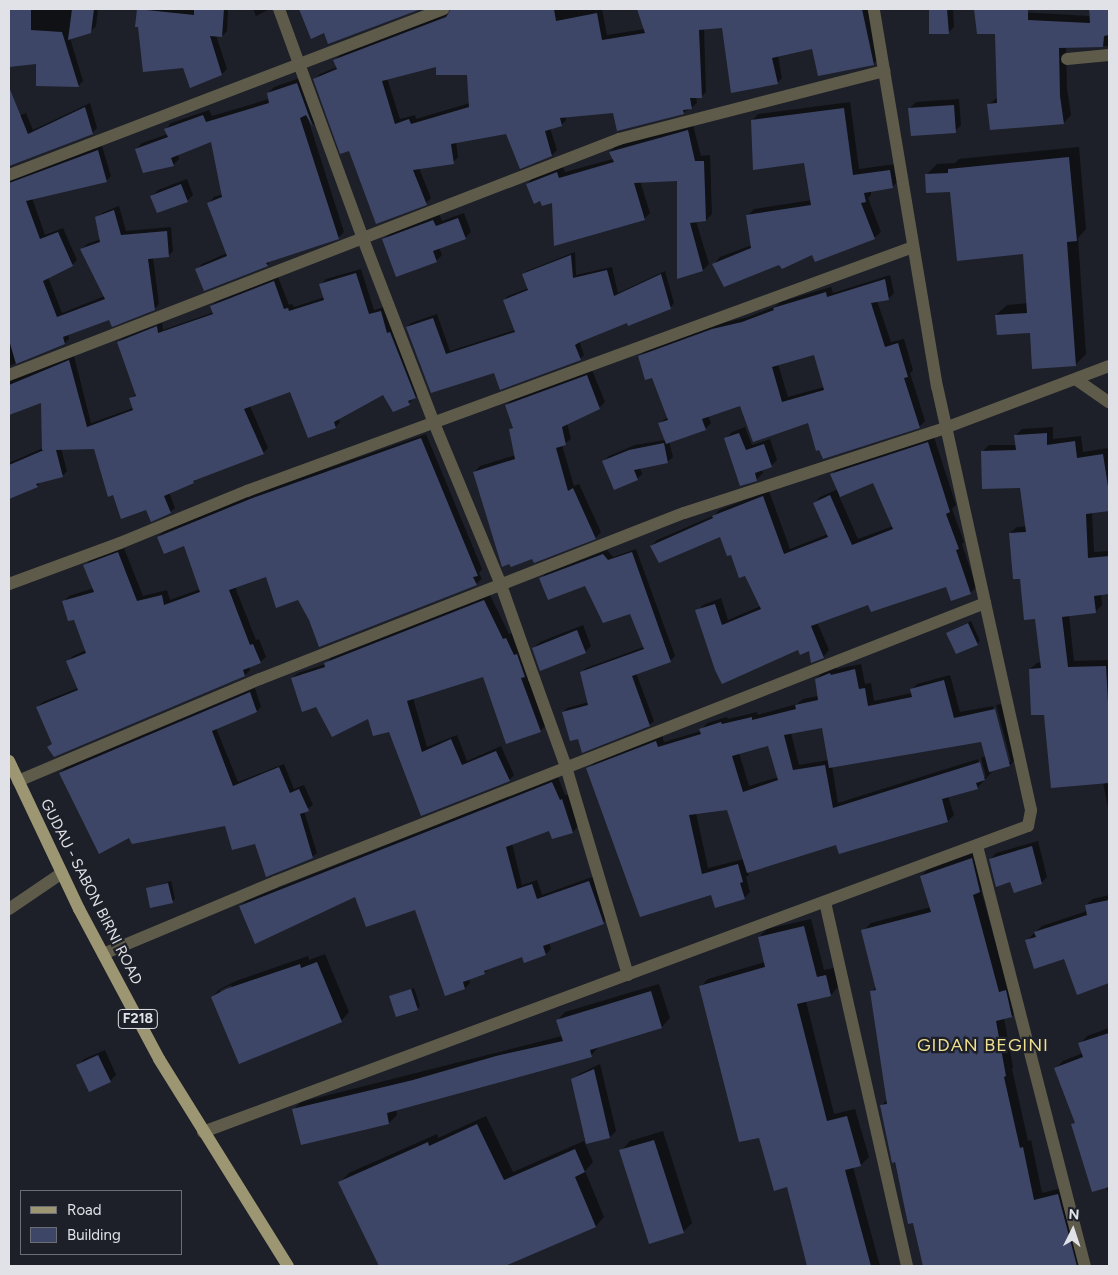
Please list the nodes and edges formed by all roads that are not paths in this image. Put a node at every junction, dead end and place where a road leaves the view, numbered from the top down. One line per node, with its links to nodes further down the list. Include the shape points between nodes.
1 (278, 9): 6 (street)
2 (442, 9): 6 (street)
3 (874, 9): 7 (street)
4 (1109, 54): 5 (street)
5 (1067, 59)
6 (299, 64): 8 (street); 9 (street)
7 (884, 71): 9 (street, via 619,139); 10 (street)
8 (9, 175)
9 (363, 239): 12 (street); 15 (street)
10 (913, 247): 15 (street); 16 (street)
11 (1109, 366): 13 (street)
12 (9, 376)
13 (1078, 380): 14 (street); 16 (street)
14 (1109, 402)
15 (434, 422): 17 (street); 18 (street)
16 (946, 428): 18 (street, via 684,513); 19 (street)
17 (9, 584)
18 (501, 586): 21 (street); 22 (street, via 260,679)
19 (985, 603): 21 (street); 23 (street, via 1031,810 1028,826)
20 (9, 761): 22 (main road, GUDAU - SABON BIRNI ROAD / F218)
21 (566, 767): 27 (street); 28 (street)
22 (18, 781): 24 (main road, GUDAU - SABON BIRNI ROAD / F218)
23 (977, 846): 25 (street); 32 (street)
24 (62, 872): 26 (street); 27 (main road, GUDAU - SABON BIRNI ROAD / F218)
25 (825, 902): 28 (street); 31 (street)
26 (9, 909)
27 (103, 954): 29 (main road, GUDAU - SABON BIRNI ROAD / F218, via 159,1059)
28 (628, 975): 29 (street)
29 (203, 1132): 30 (main road, GUDAU - SABON BIRNI ROAD / F218)
30 (288, 1266)
31 (907, 1266)
32 (1084, 1266)

